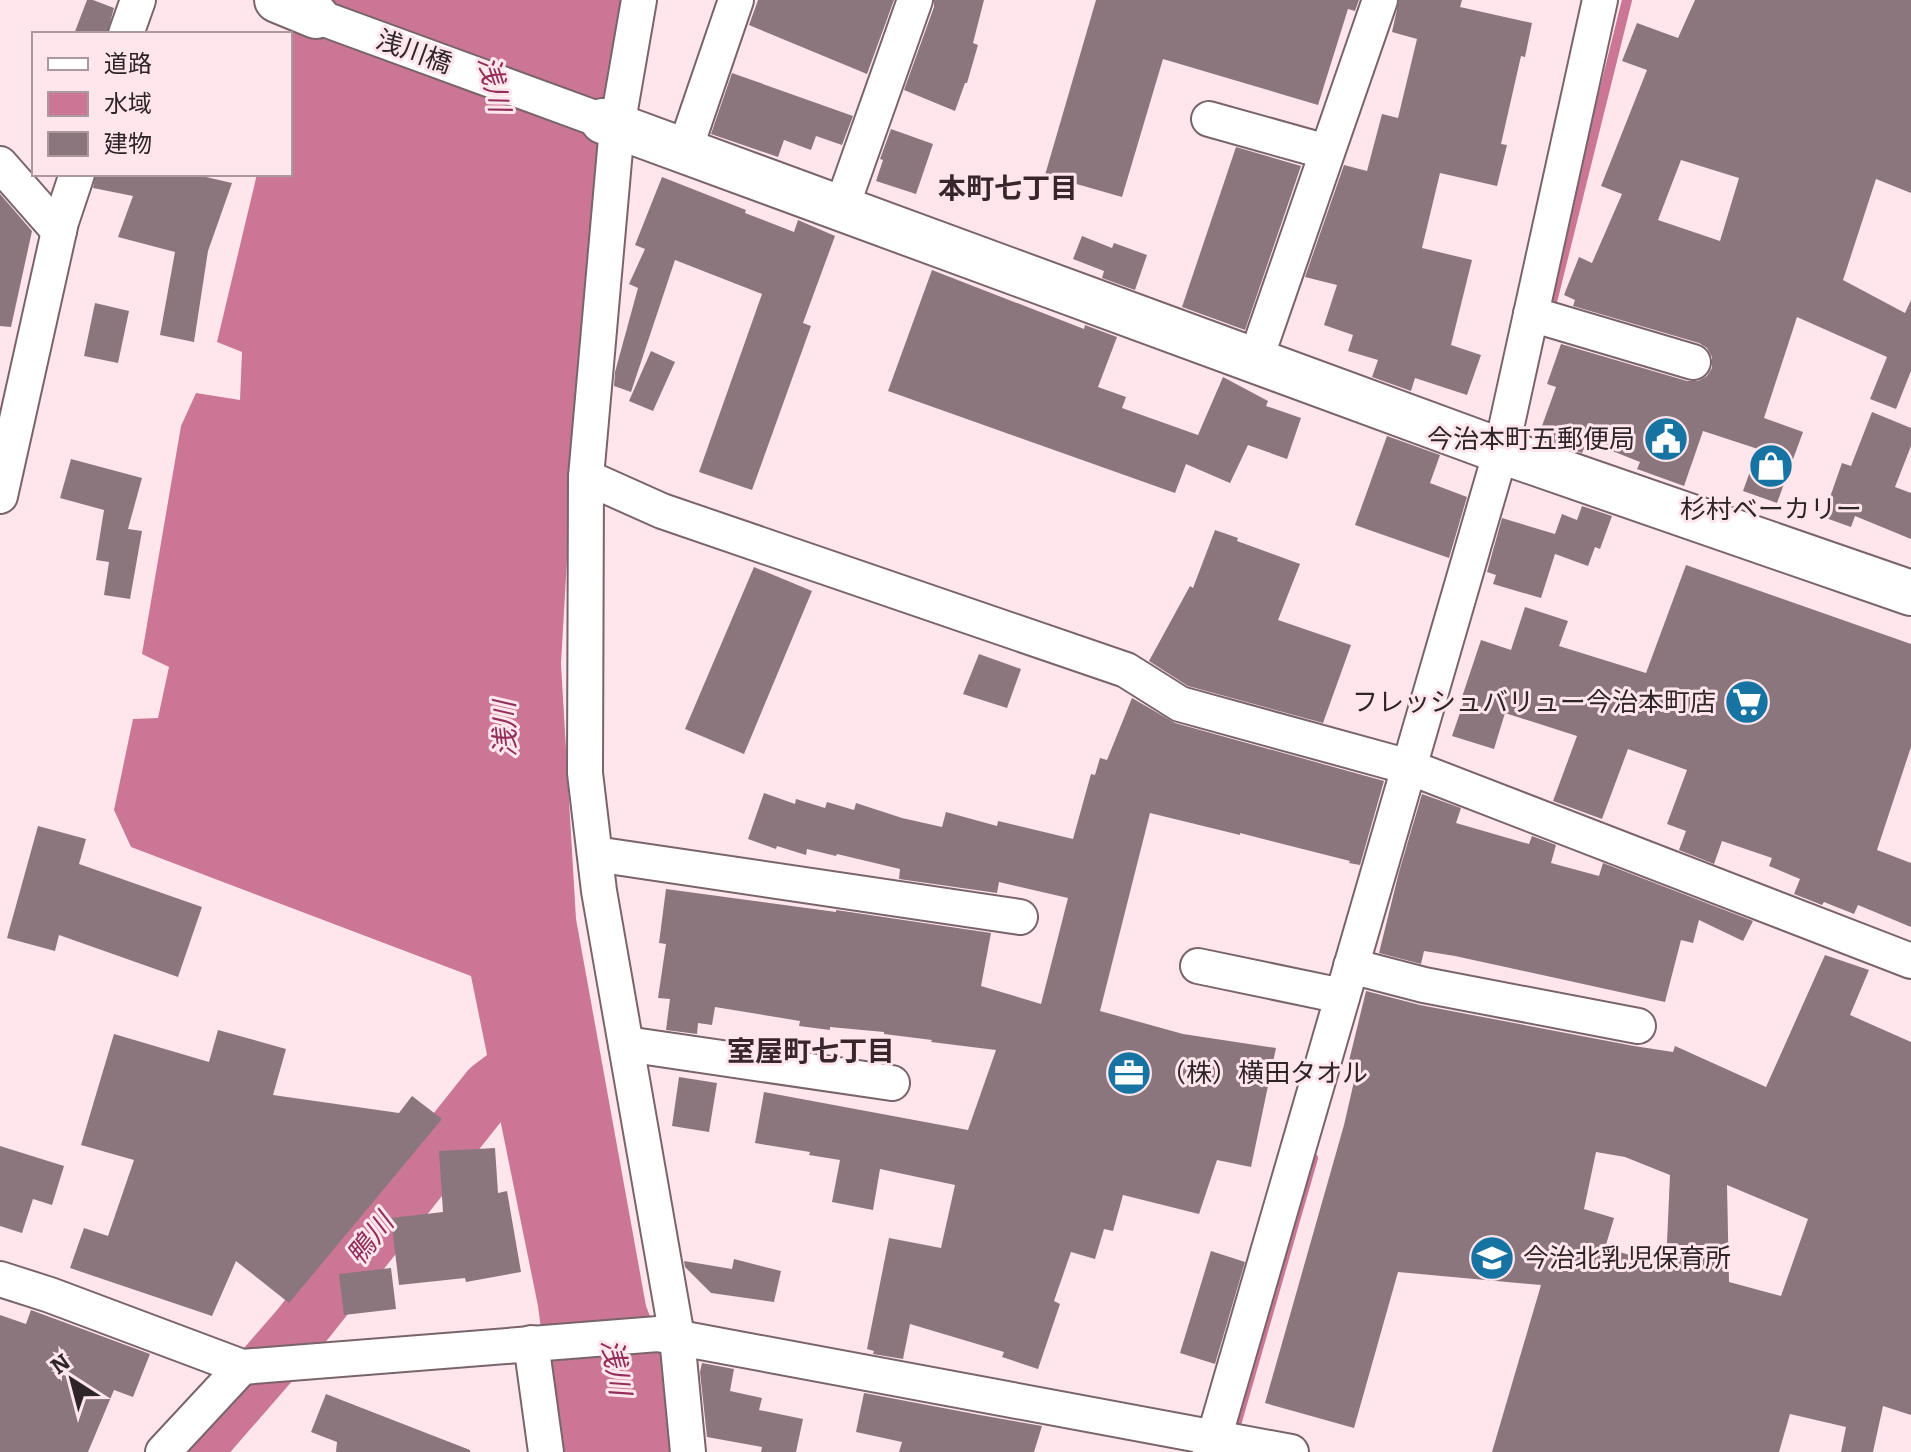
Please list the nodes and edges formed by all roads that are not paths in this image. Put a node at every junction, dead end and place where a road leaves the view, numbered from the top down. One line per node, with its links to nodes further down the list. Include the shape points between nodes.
1 (138, 0): 8 (street)
2 (639, 0): 10 (street)
3 (736, 0): 11 (street)
4 (915, 0): 15 (street)
5 (1380, 0): 12 (street)
6 (1600, 0): 17 (street)
7 (296, 8): 10 (street, 浅川橋)
8 (127, 32)
9 (1209, 119): 12 (street)
10 (610, 124): 11 (street); 21 (street)
11 (684, 152): 15 (street)
12 (1327, 152): 18 (street)
13 (0, 164): 16 (street)
14 (76, 176): 16 (street)
15 (841, 209): 18 (street)
16 (59, 231): 22 (street)
17 (1531, 314): 19 (street); 20 (street)
18 (1255, 361): 20 (street)
19 (1693, 362)
20 (1501, 451): 23 (street); 24 (street)
21 (586, 477): 24 (street, via 662,511 1126,670 1180,704); 25 (street, via 585,773)
22 (0, 496)
23 (1911, 593)
24 (1409, 767): 27 (street); 29 (street)
25 (595, 854): 26 (street); 31 (street)
26 (1020, 917)
27 (1911, 961)
28 (1198, 966): 29 (street)
29 (1347, 981): 30 (street, via 1424,985); 37 (street)
30 (1638, 1026)
31 (626, 1044): 32 (street); 34 (street)
32 (892, 1083)
33 (0, 1279): 36 (street)
34 (667, 1335): 35 (street); 37 (street); 40 (street)
35 (539, 1342): 36 (street); 39 (street)
36 (242, 1367): 38 (street)
37 (1212, 1444): 41 (street)
38 (163, 1452)
39 (546, 1452)
40 (688, 1452)
41 (1291, 1452)

